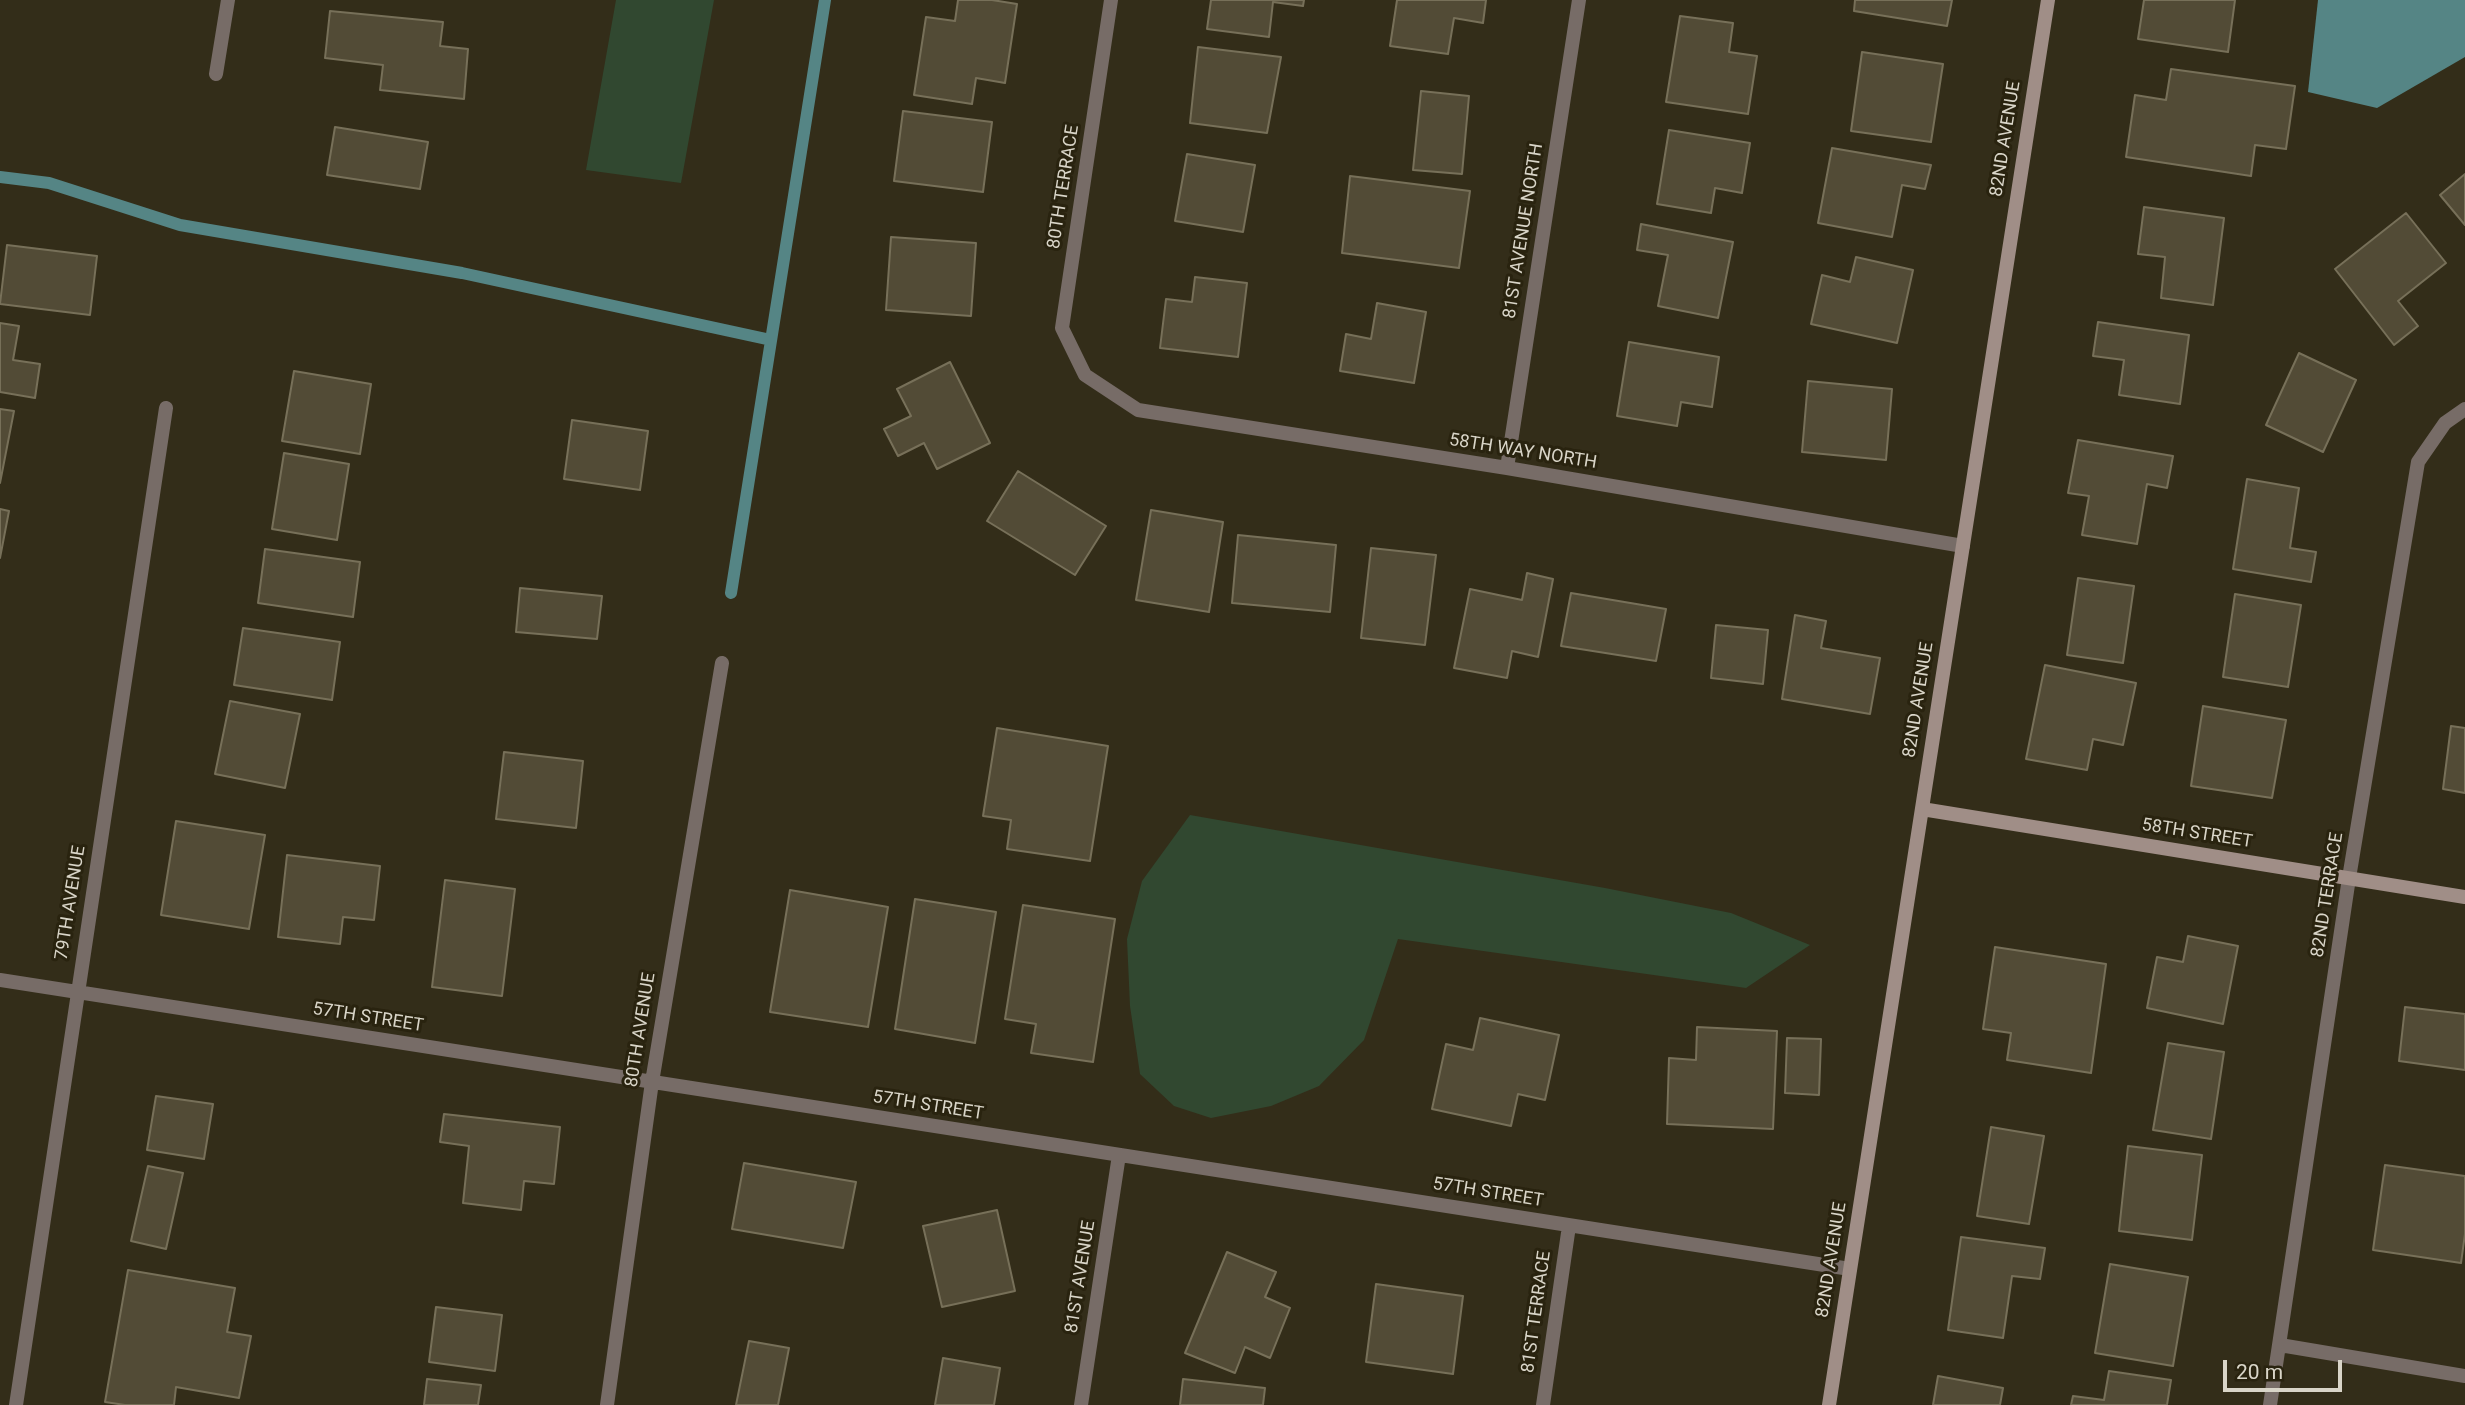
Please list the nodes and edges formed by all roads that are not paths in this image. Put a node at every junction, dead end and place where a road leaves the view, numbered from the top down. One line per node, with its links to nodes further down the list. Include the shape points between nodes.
1 (228, 0): 5 (street)
2 (1111, 0): 6 (street, 80TH TERRACE, via 1062,328)
3 (1579, 0): 9 (street, 81ST AVENUE NORTH)
4 (2048, 0): 10 (street, 82ND AVENUE)
5 (216, 74)
6 (1085, 375): 9 (street, 58TH WAY NORTH, via 1138,410)
7 (166, 408): 16 (street, 79TH AVENUE)
8 (2465, 409): 13 (street, 82ND TERRACE, via 2445,423 2418,462)
9 (1507, 468): 10 (street, 58TH WAY NORTH)
10 (1963, 546): 12 (street, 82ND AVENUE)
11 (722, 663): 17 (street, 80TH AVENUE)
12 (1922, 809): 13 (street, 58TH STREET); 20 (street, 82ND AVENUE)
13 (2349, 878): 14 (street, 58TH STREET); 21 (street, 82ND TERRACE)
14 (2465, 897)
15 (0, 980): 16 (street, 57TH STREET)
16 (77, 992): 17 (street, 57TH STREET); 23 (street, 79TH AVENUE)
17 (652, 1082): 18 (street, 57TH STREET); 24 (street, 80TH AVENUE)
18 (1119, 1155): 19 (street, 57TH STREET); 25 (street, 81ST AVENUE)
19 (1569, 1226): 20 (street, 57TH STREET); 26 (street, 81ST TERRACE)
20 (1850, 1269): 27 (street, 82ND AVENUE)
21 (2280, 1345): 22 (street); 28 (street, 82ND TERRACE)
22 (2465, 1376)
23 (16, 1405)
24 (607, 1405)
25 (1081, 1405)
26 (1543, 1405)
27 (1829, 1405)
28 (2270, 1405)

